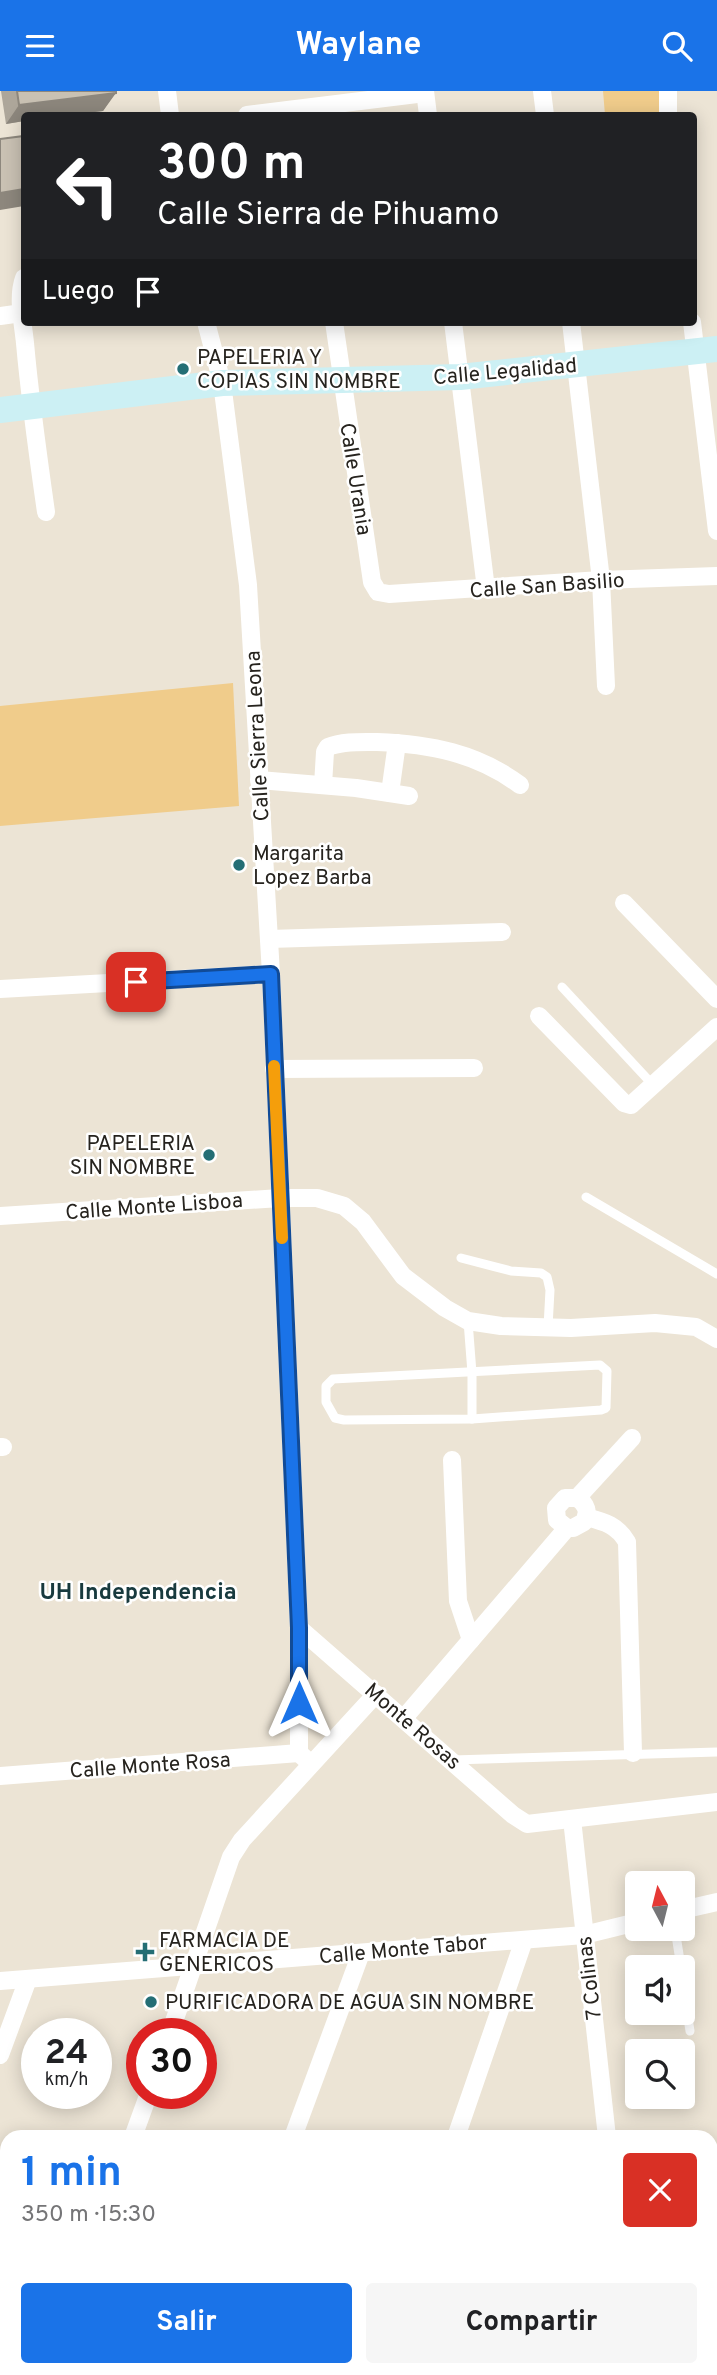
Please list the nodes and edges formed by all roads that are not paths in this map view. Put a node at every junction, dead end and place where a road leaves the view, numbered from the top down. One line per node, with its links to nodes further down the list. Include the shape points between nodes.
1 (167, 91): 5 (street)
2 (542, 91): 8 (street)
3 (668, 91): 9 (street)
4 (425, 92): 6 (street); 7 (street)
5 (170, 112)
6 (310, 112)
7 (428, 112)
8 (545, 112)
9 (668, 112)
10 (21, 313): 11 (street)
11 (0, 316)
12 (23, 326): 23 (street)
13 (207, 326): 22 (street, Calle Sierra Leona)
14 (334, 326): 21 (street, Calle Urania)
15 (454, 326): 20 (street)
16 (572, 326): 19 (street)
17 (694, 326): 18 (street)
18 (706, 350): 19 (street, Calle Legalidad); 26 (street)
19 (577, 365): 20 (street, Calle Legalidad); 28 (street)
20 (460, 377): 21 (street, Calle Legalidad); 29 (street)
21 (341, 381): 22 (street, Calle Legalidad); 30 (street, Calle Urania, via 372,582)
22 (222, 383): 23 (street, Calle Legalidad); 33 (street, Calle Sierra Leona, via 248,585)
23 (30, 405): 24 (street, Calle Legalidad); 25 (street)
24 (0, 409)
25 (46, 512)
26 (717, 531)
27 (717, 576): 28 (street, Calle San Basilio)
28 (601, 580): 29 (street, Calle San Basilio); 31 (street)
29 (486, 589): 30 (street, Calle San Basilio)
30 (378, 591)
31 (606, 686)
32 (397, 743): 34 (street, via 328,747); 35 (street, via 463,754); 36 (street)
33 (259, 780): 34 (street); 40 (street, Calle Sierra Leona)
34 (323, 785): 36 (street)
35 (520, 785)
36 (390, 793): 37 (street)
37 (409, 796)
38 (624, 903): 44 (street)
39 (502, 932): 40 (street)
40 (269, 939): 41 (street, Calle Sierra Leona)
41 (271, 974): 43 (street); 48 (street, Calle Sierra Leona)
42 (562, 988): 49 (lane)
43 (0, 989)
44 (717, 999)
45 (539, 1016): 49 (street, via 624,1103 631,1105)
46 (717, 1027): 49 (street)
47 (474, 1068): 48 (street)
48 (274, 1069): 51 (street, Calle Sierra Leona)
49 (653, 1085)
50 (586, 1196): 54 (lane)
51 (280, 1198): 52 (street, Calle Monte Lisboa); 55 (street, Calle Monte Lisboa, via 317,1198 344,1206 363,1222 403,1276); 65 (street, Calle Sierra Leona)
52 (0, 1216)
53 (461, 1258): 56 (lane, via 547,1277)
54 (717, 1274)
55 (468, 1321): 56 (street, Calle Monte Lisboa); 58 (lane)
56 (548, 1327): 57 (street, Calle Monte Lisboa, via 654,1323 696,1327)
57 (717, 1339)
58 (472, 1373): 59 (lane); 59 (lane, via 600,1365 607,1371 608,1403 601,1410); 59 (lane, via 333,1379 326,1394 330,1412 344,1420)
59 (472, 1419)
60 (632, 1438): 62 (street)
61 (452, 1461): 66 (street, via 458,1601)
62 (577, 1498): 63 (street, via 585,1506); 64 (street, via 565,1499 556,1508 558,1520)
63 (586, 1517): 64 (street, via 579,1526); 70 (street, via 612,1525 627,1542)
64 (567, 1528): 66 (street)
65 (299, 1628): 67 (street, Monte Rosas); 71 (street, Calle Sierra Leona)
66 (471, 1640): 68 (street)
67 (376, 1694): 68 (street, Monte Rosas); 71 (street)
68 (404, 1718): 72 (street, Monte Rosas)
69 (717, 1752): 70 (lane)
70 (633, 1753): 72 (lane)
71 (305, 1759): 73 (street, Calle Monte Rosa); 82 (street, via 231,1857)
72 (453, 1760): 75 (street, Monte Rosas, via 527,1824)
73 (0, 1776)
74 (717, 1802): 75 (street)
75 (572, 1819): 79 (street, 7 Colinas)
76 (717, 1902): 77 (street)
77 (695, 1907)
78 (625, 1925): 79 (street, Calle Monte Tabor)
79 (584, 1935): 80 (street, Calle Monte Tabor); 93 (street, 7 Colinas)
80 (524, 1940): 81 (street, Calle Monte Tabor); 92 (street)
81 (361, 1953): 82 (street, Calle Monte Tabor); 91 (street)
82 (195, 1966): 83 (street, Calle Monte Tabor); 85 (street)
83 (28, 1979): 84 (street, Calle Monte Tabor); 88 (street)
84 (0, 1981)
85 (176, 2018)
86 (689, 2025): 87 (lane)
87 (690, 2031)
88 (0, 2055)
89 (143, 2109): 90 (street)
90 (136, 2130)
91 (296, 2130)
92 (458, 2130)
93 (606, 2130)

